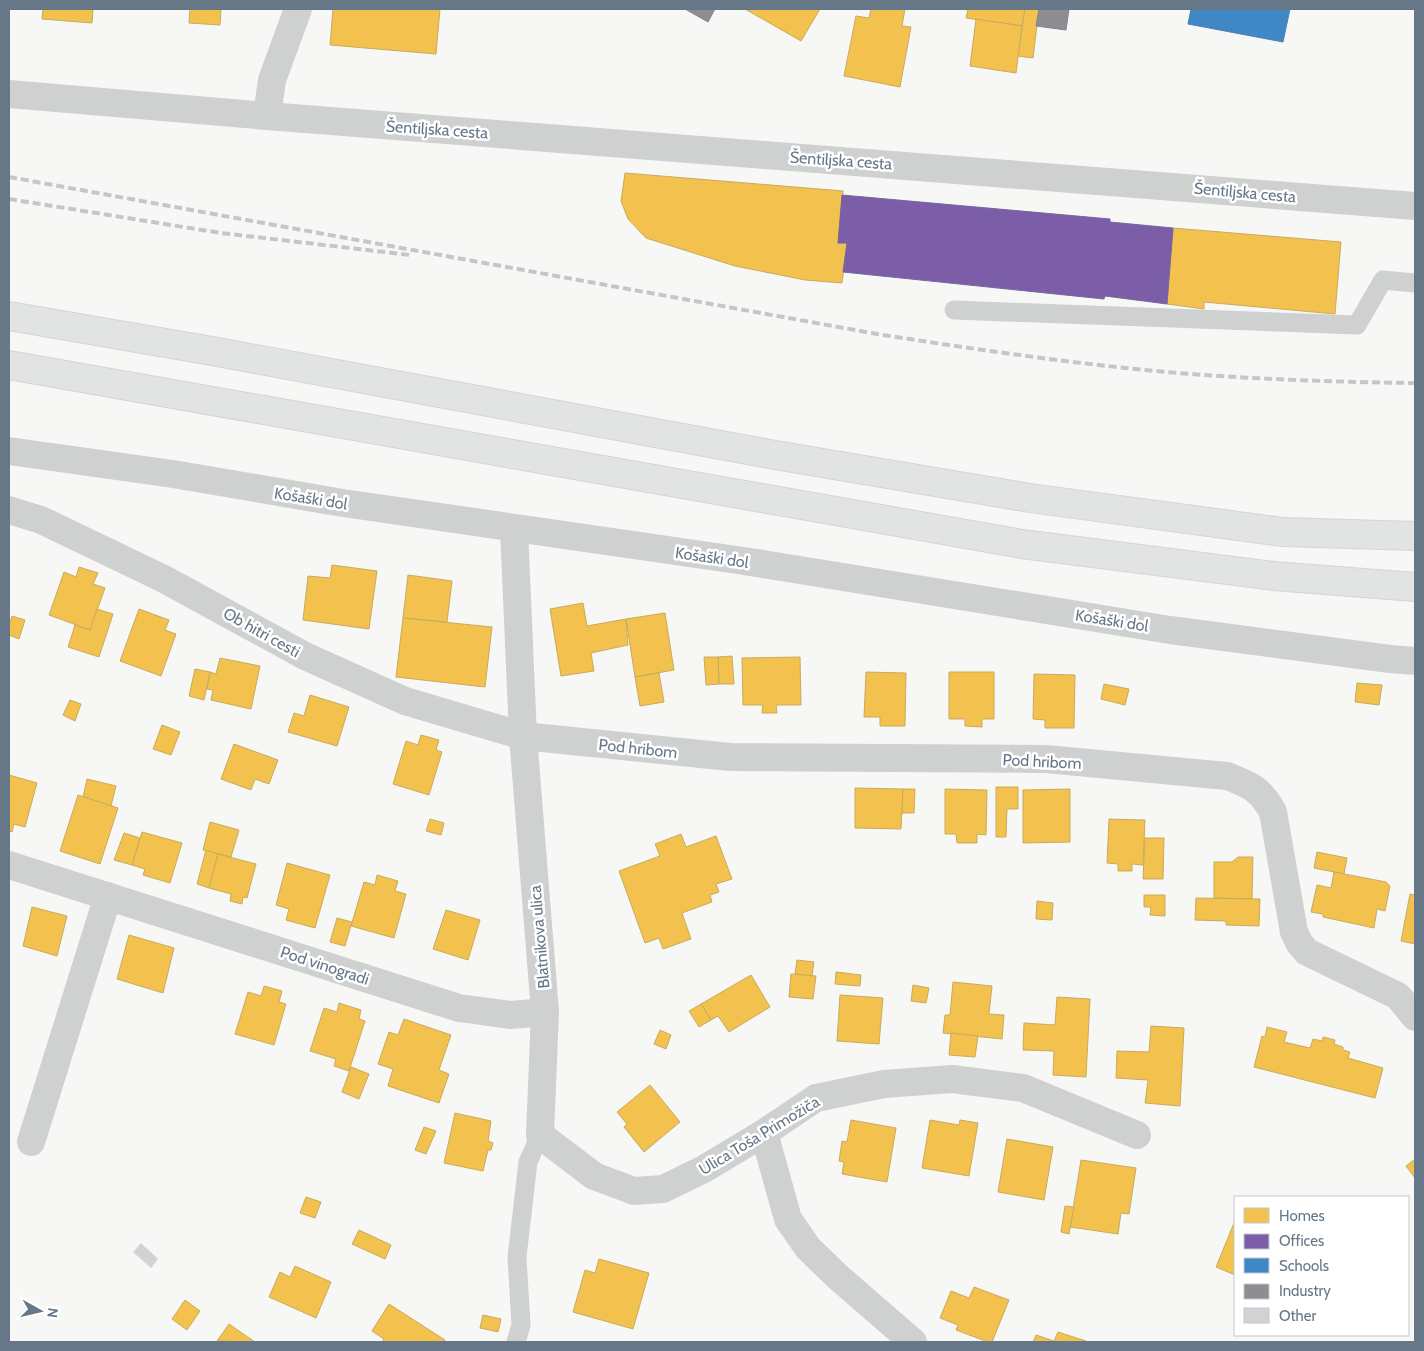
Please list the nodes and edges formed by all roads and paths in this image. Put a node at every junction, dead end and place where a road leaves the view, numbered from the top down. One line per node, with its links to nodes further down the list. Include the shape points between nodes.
1 (298, 9): 3 (street, via 272,80)
2 (9, 94): 3 (street, Šentiljska cesta)
3 (266, 116): 4 (street, Šentiljska cesta)
4 (1415, 206)
5 (1415, 283): 6 (lane, via 1383,280 1357,326)
6 (954, 310)
7 (9, 316): 12 (highway, via 1030,498 1283,532)
8 (9, 365): 13 (highway, via 1022,544 1274,576)
9 (9, 451): 11 (street, Košaški dol)
10 (9, 510): 15 (street, Ob hitri cesti, via 41,520 164,579 305,656 405,701)
11 (514, 529): 14 (street, Košaški dol, via 744,561 1170,630); 15 (street, Blatnikova ulica)
12 (1415, 536)
13 (1415, 587)
14 (1415, 661)
15 (523, 736): 18 (street, Blatnikova ulica); 19 (street, Pod hribom, via 730,757 1046,760 1227,776 1245,782 1264,796 1273,812 1294,932 1300,944 1307,952 1398,996)
16 (9, 865): 17 (street, Pod vinogradi)
17 (108, 896): 18 (street, Pod vinogradi, via 459,1008 510,1015); 23 (street)
18 (545, 1012): 21 (street, Blatnikova ulica)
19 (1415, 1018)
20 (764, 1133): 21 (street, Ulica Toša Primožiča, via 663,1189 634,1191 594,1176); 22 (street, Ulica Toša Primožiča, via 816,1098 884,1084 952,1079 1023,1088); 25 (street, via 788,1219 808,1248)
21 (540, 1135): 24 (lane, Blatnikova ulica, via 528,1162 517,1257 521,1325)
22 (1137, 1135)
23 (31, 1142)
24 (516, 1342)
25 (913, 1342)

